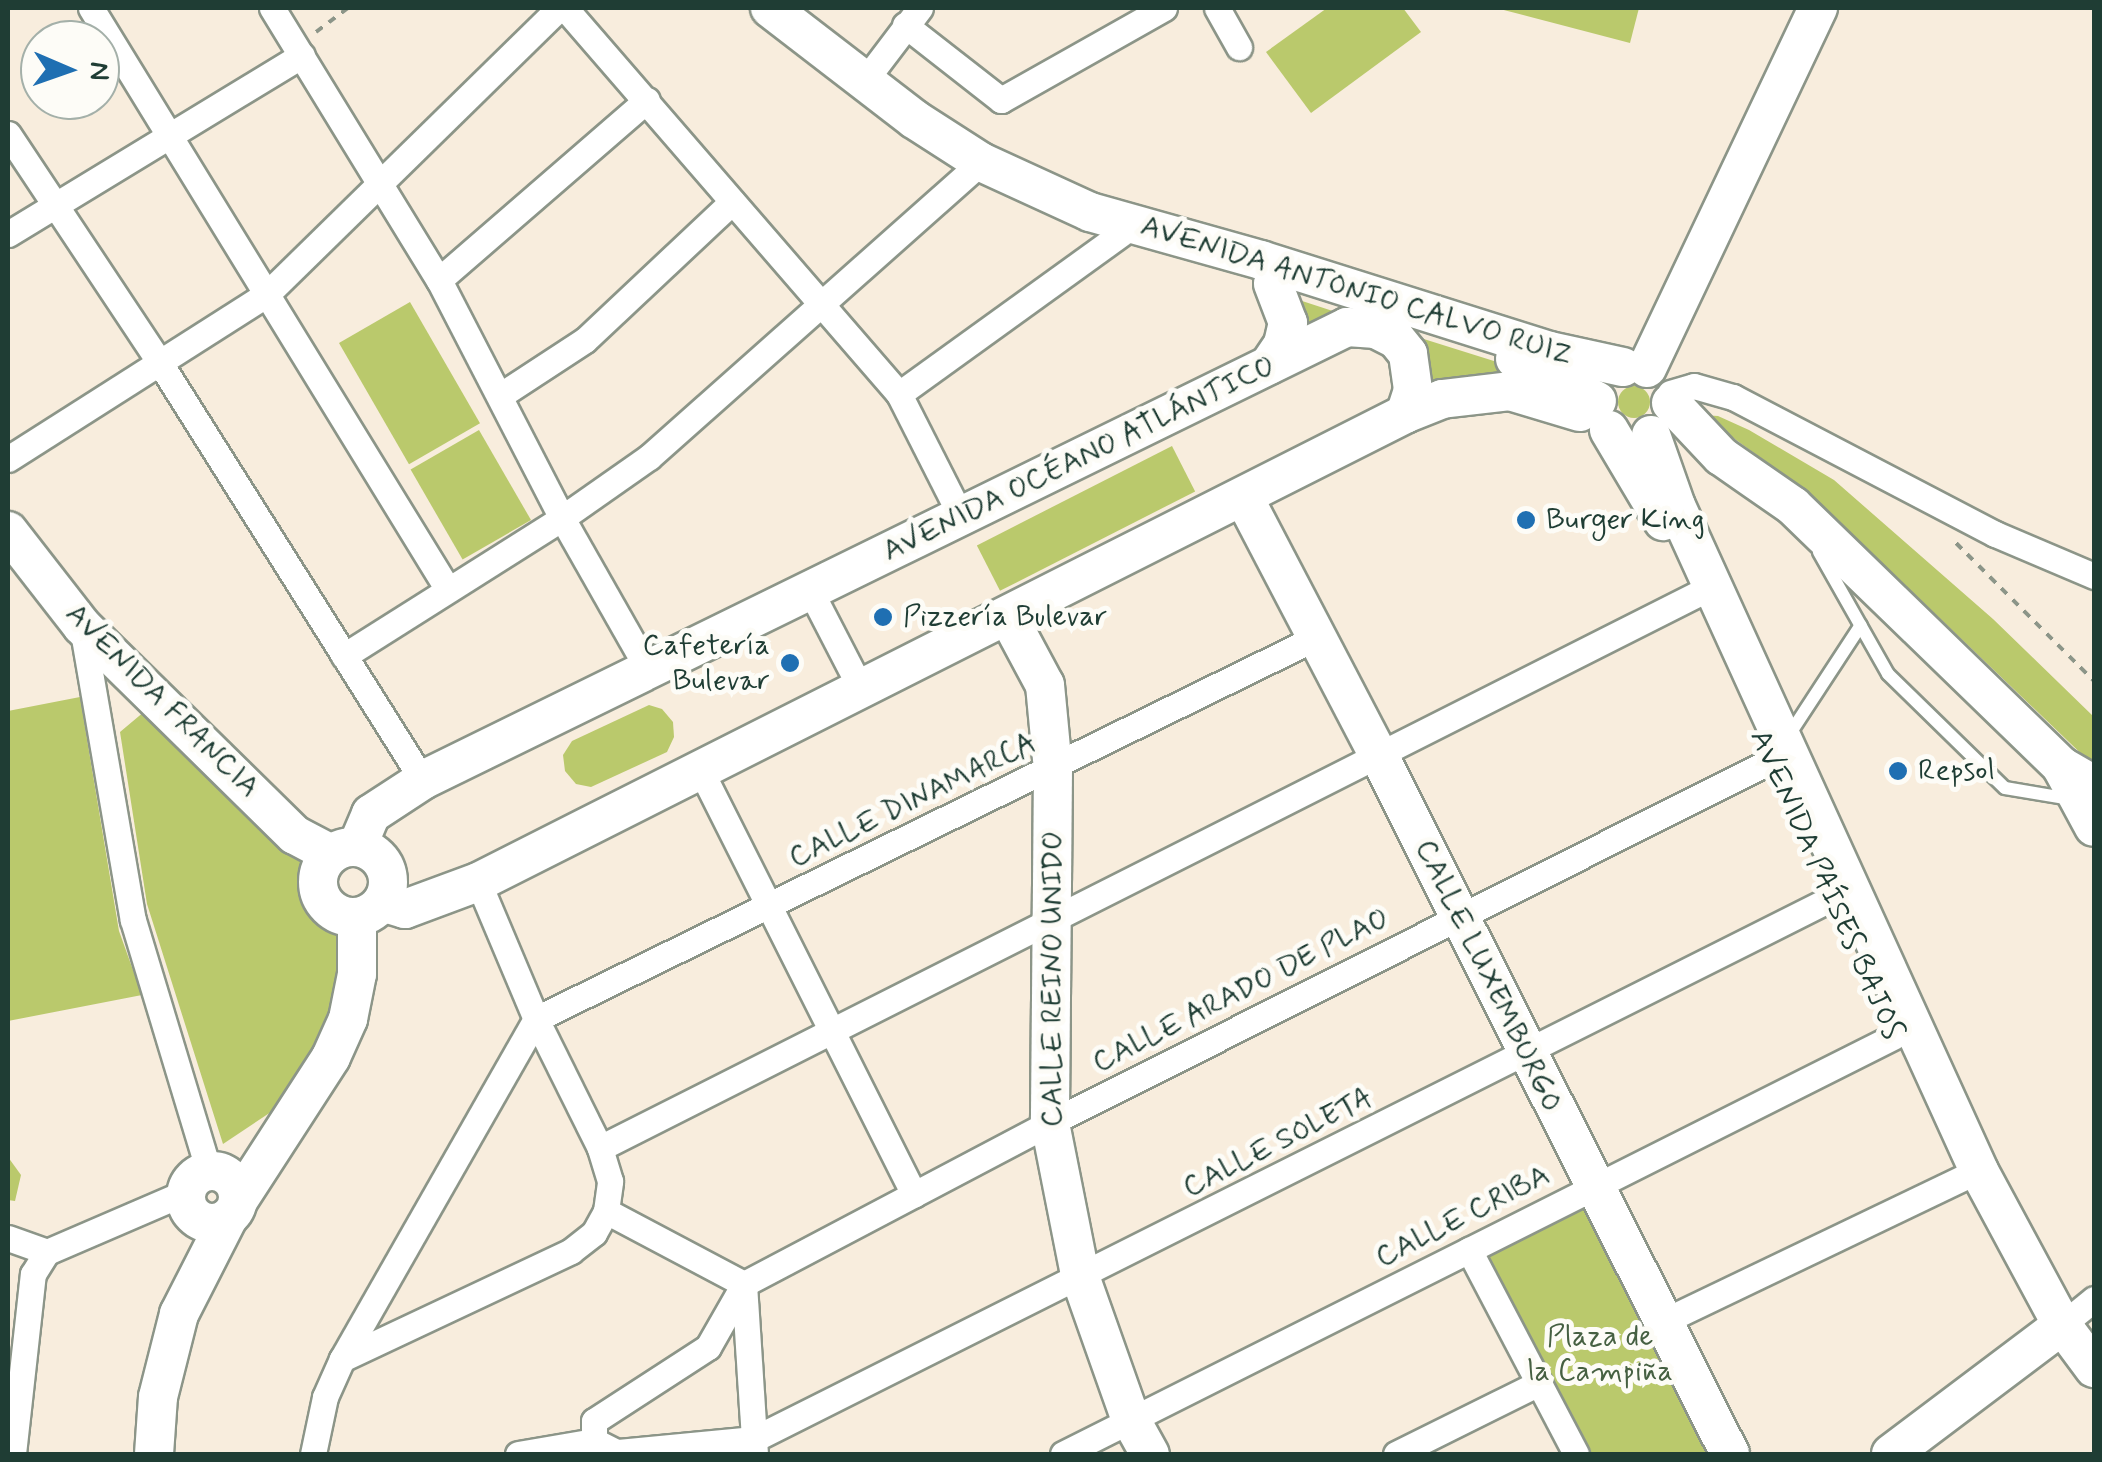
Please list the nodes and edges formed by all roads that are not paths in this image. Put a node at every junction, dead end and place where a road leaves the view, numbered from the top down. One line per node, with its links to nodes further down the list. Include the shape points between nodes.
1 (91, 8): 14 (street)
2 (272, 8): 10 (street)
3 (562, 8): 12 (street); 16 (street)
4 (770, 8): 11 (street, AVENIDA ANTONIO CALVO RUIZ)
5 (1164, 8): 8 (street, via 1001,100)
6 (1218, 8): 9 (street)
7 (1818, 8): 31 (street)
8 (912, 16): 11 (street)
9 (1239, 47)
10 (299, 51): 14 (street); 16 (street)
11 (862, 83): 15 (street, AVENIDA ANTONIO CALVO RUIZ)
12 (647, 100): 17 (street); 22 (street)
13 (8, 134): 18 (street)
14 (169, 135): 18 (street); 24 (street)
15 (981, 162): 19 (street, AVENIDA ANTONIO CALVO RUIZ); 25 (street)
16 (378, 186): 22 (street); 24 (street)
17 (732, 202): 25 (street); 30 (street, via 585,340)
18 (55, 205): 20 (street); 27 (street)
19 (1090, 212): 21 (street, AVENIDA ANTONIO CALVO RUIZ); 26 (street, AVENIDA ANTONIO CALVO RUIZ)
20 (8, 234)
21 (1120, 234): 23 (street, AVENIDA ANTONIO CALVO RUIZ); 29 (street)
22 (439, 280): 30 (street)
23 (1273, 284): 26 (street, AVENIDA ANTONIO CALVO RUIZ); 28 (street, via 1288,322)
24 (267, 294): 27 (street); 41 (street)
25 (820, 300): 29 (street); 37 (street, via 649,457)
26 (1378, 316): 28 (street, AVENIDA OCÉANO ATLÁNTICO); 31 (street, AVENIDA ANTONIO CALVO RUIZ, via 1550,351); 32 (street, via 1376,329 1408,354 1413,390); 33 (street, AVENIDA ANTONIO CALVO RUIZ, via 1504,355)
27 (160, 363): 34 (street); 48 (street)
28 (1268, 365): 38 (street, AVENIDA OCÉANO ATLÁNTICO)
29 (899, 394): 38 (street)
30 (501, 395): 37 (street)
31 (1653, 400): 33 (street, via 1630,439); 33 (street, via 1605,380); 36 (street); 40 (street, via 1694,386 1733,397 1995,534); 51 (street, AVENIDA PAÍSES BAJOS, via 1676,506)
32 (1405, 414): 33 (street, via 1442,398 1510,391); 35 (street)
33 (1603, 418): 43 (street, AVENIDA PAÍSES BAJOS)
34 (8, 458)
35 (1244, 498): 44 (street); 47 (street, CALLE LUXEMBURGO)
36 (1792, 506): 45 (lane); 56 (street, via 2061,766)
37 (562, 518): 41 (street); 49 (street)
38 (962, 518): 42 (street, AVENIDA OCÉANO ATLÁNTICO)
39 (8, 531): 46 (street, AVENIDA FRANCIA)
40 (2094, 576)
41 (447, 588): 48 (street)
42 (811, 592): 49 (street, AVENIDA OCÉANO ATLÁNTICO); 50 (street)
43 (1698, 593): 51 (street, AVENIDA PAÍSES BAJOS); 52 (street)
44 (1009, 618): 50 (street); 53 (street, CALLE REINO UNIDO, via 1045,685)
45 (1862, 624): 51 (lane); 56 (lane, via 1888,674 2005,788)
46 (82, 626): 57 (street, AVENIDA FRANCIA, via 295,835); 73 (street, via 133,920)
47 (1317, 637): 52 (street, CALLE LUXEMBURGO); 53 (street, CALLE DINAMARCA)
48 (344, 656): 55 (street)
49 (649, 671): 55 (street, AVENIDA OCÉANO ATLÁNTICO)
50 (862, 691): 54 (street)
51 (1777, 752): 59 (street, AVENIDA PAÍSES BAJOS); 62 (street, CALLE ARADO DE PLAO); 82 (street, AVENIDA PAÍSES BAJOS, via 1979,1171)
52 (1380, 756): 62 (street, CALLE LUXEMBURGO); 63 (street)
53 (1053, 769): 60 (street, CALLE DINAMARCA); 63 (street, CALLE REINO UNIDO)
54 (701, 771): 58 (street); 60 (street)
55 (424, 780): 57 (street, AVENIDA OCÉANO ATLÁNTICO, via 371,814)
56 (2089, 804)
57 (344, 850): 61 (street, via 368,850 384,866 388,876); 61 (street, via 318,875 321,898 338,914)
58 (478, 882): 61 (street, via 405,909); 64 (street)
59 (1828, 900): 66 (street, AVENIDA PAÍSES BAJOS); 67 (street, CALLE SOLETA)
60 (769, 906): 64 (street, CALLE DINAMARCA); 65 (street)
61 (370, 910): 73 (street, via 348,1019 331,1057 280,1134)
62 (1460, 918): 67 (street, CALLE LUXEMBURGO); 68 (street, CALLE ARADO DE PLAO)
63 (1050, 922): 65 (street); 68 (street, CALLE REINO UNIDO)
64 (536, 1019): 69 (street); 83 (street)
65 (833, 1032): 69 (street); 72 (street)
66 (1893, 1037): 70 (street, AVENIDA PAÍSES BAJOS); 71 (street, CALLE CRIBA)
67 (1528, 1054): 71 (street, CALLE LUXEMBURGO); 78 (street, CALLE SOLETA)
68 (1050, 1123): 72 (street, CALLE ARADO DE PLAO); 78 (street, CALLE REINO UNIDO)
69 (600, 1148): 74 (street, via 610,1181)
70 (1963, 1178): 81 (street); 82 (street, AVENIDA PAÍSES BAJOS, via 2036,1310)
71 (1593, 1188): 76 (street, CALLE CRIBA); 81 (street, CALLE LUXEMBURGO)
72 (914, 1194): 79 (street, CALLE ARADO DE PLAO)
73 (212, 1195): 77 (street); 91 (street, via 200,1271 179,1314 158,1397)
74 (606, 1211): 79 (street); 83 (street, via 594,1233 571,1251)
75 (8, 1238): 77 (street)
76 (1469, 1250): 86 (street); 87 (street, CALLE CRIBA)
77 (47, 1252): 85 (street, via 33,1274)
78 (1081, 1279): 87 (street, CALLE REINO UNIDO); 88 (street, CALLE SOLETA)
79 (744, 1284): 88 (street); 89 (street, via 708,1348 594,1422)
80 (2094, 1299): 82 (street)
81 (1662, 1322): 98 (street, CALLE LUXEMBURGO)
82 (2070, 1326): 84 (street, AVENIDA PAÍSES BAJOS); 99 (street)
83 (342, 1358): 92 (street)
84 (2094, 1368)
85 (14, 1382): 90 (street)
86 (1539, 1383): 96 (street); 97 (street)
87 (1131, 1420): 94 (street, CALLE CRIBA); 95 (street, CALLE REINO UNIDO)
88 (754, 1447): 89 (street)
89 (595, 1448): 93 (street)
90 (12, 1454)
91 (154, 1454)
92 (313, 1454)
93 (518, 1454)
94 (1063, 1454)
95 (1150, 1454)
96 (1396, 1454)
97 (1576, 1454)
98 (1730, 1454)
99 (1891, 1454)

